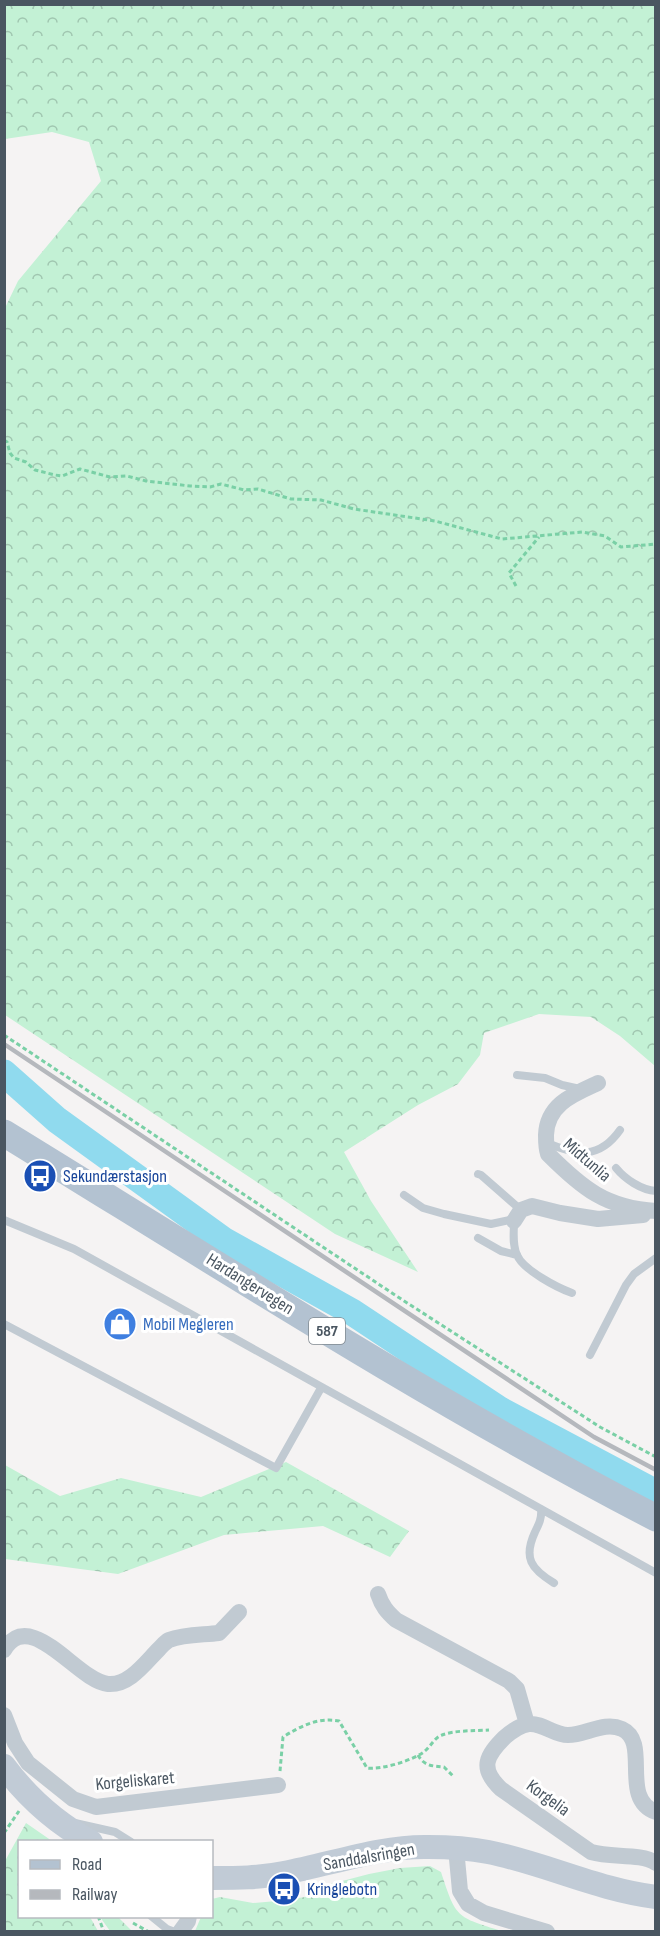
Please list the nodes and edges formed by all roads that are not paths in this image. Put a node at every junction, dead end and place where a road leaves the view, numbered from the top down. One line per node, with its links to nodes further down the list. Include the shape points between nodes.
1 (517, 1075): 3 (lane, via 545,1078)
2 (598, 1083): 3 (street)
3 (580, 1091): 6 (street, via 555,1109 549,1119)
4 (620, 1130): 6 (lane, Midtunlia, via 613,1139 584,1154)
5 (4, 1133): 22 (main road, Hardangervegen / 587, via 363,1353 518,1444)
6 (546, 1143): 11 (street, Midtunlia, via 548,1154 592,1193 615,1204)
7 (616, 1168): 9 (lane, Midtunlia, via 622,1176)
8 (478, 1174): 12 (lane)
9 (656, 1191)
10 (404, 1195): 12 (lane, Midtunlia, via 423,1208 491,1224)
11 (656, 1212): 12 (street, Midtunlia, via 598,1219 532,1206)
12 (518, 1216): 15 (lane, via 514,1241)
13 (4, 1220): 20 (lane, via 74,1249)
14 (478, 1238): 15 (lane)
15 (517, 1255): 17 (lane, via 532,1271)
16 (656, 1258): 19 (lane, via 626,1285)
17 (572, 1293)
18 (4, 1324): 20 (lane, via 276,1468)
19 (590, 1355)
20 (321, 1388): 21 (lane)
21 (541, 1509): 23 (lane); 24 (lane, via 542,1518 529,1553 538,1572)
22 (656, 1518)
23 (656, 1573)
24 (554, 1583)
25 (378, 1594): 29 (street, via 381,1605 396,1620 509,1681 517,1689)
26 (239, 1612): 27 (street, via 219,1633 168,1641 131,1677 119,1683 96,1681 48,1644 30,1636 19,1636)
27 (6, 1643)
28 (4, 1715): 31 (street, Korgeliskaret, via 28,1763 73,1800 96,1807)
29 (527, 1724): 32 (street, via 571,1735 612,1726 623,1729 634,1744 642,1801); 37 (street, Korgelia, via 511,1732 491,1751 487,1761 492,1781 591,1852 640,1857)
30 (4, 1766): 33 (main road)
31 (278, 1785)
32 (656, 1812)
33 (55, 1819): 34 (main road); 35 (lane, via 115,1832)
34 (88, 1840)
35 (128, 1840)
36 (456, 1848): 38 (main road, Sanddalsringen, via 405,1848 282,1874); 39 (main road, Sanddalsringen, via 498,1855); 43 (street, via 460,1891 468,1904 484,1913)
37 (656, 1863)
38 (213, 1878)
39 (656, 1898)
40 (152, 1918): 42 (lane)
41 (189, 1918): 42 (street)
42 (178, 1932)
43 (548, 1932)

